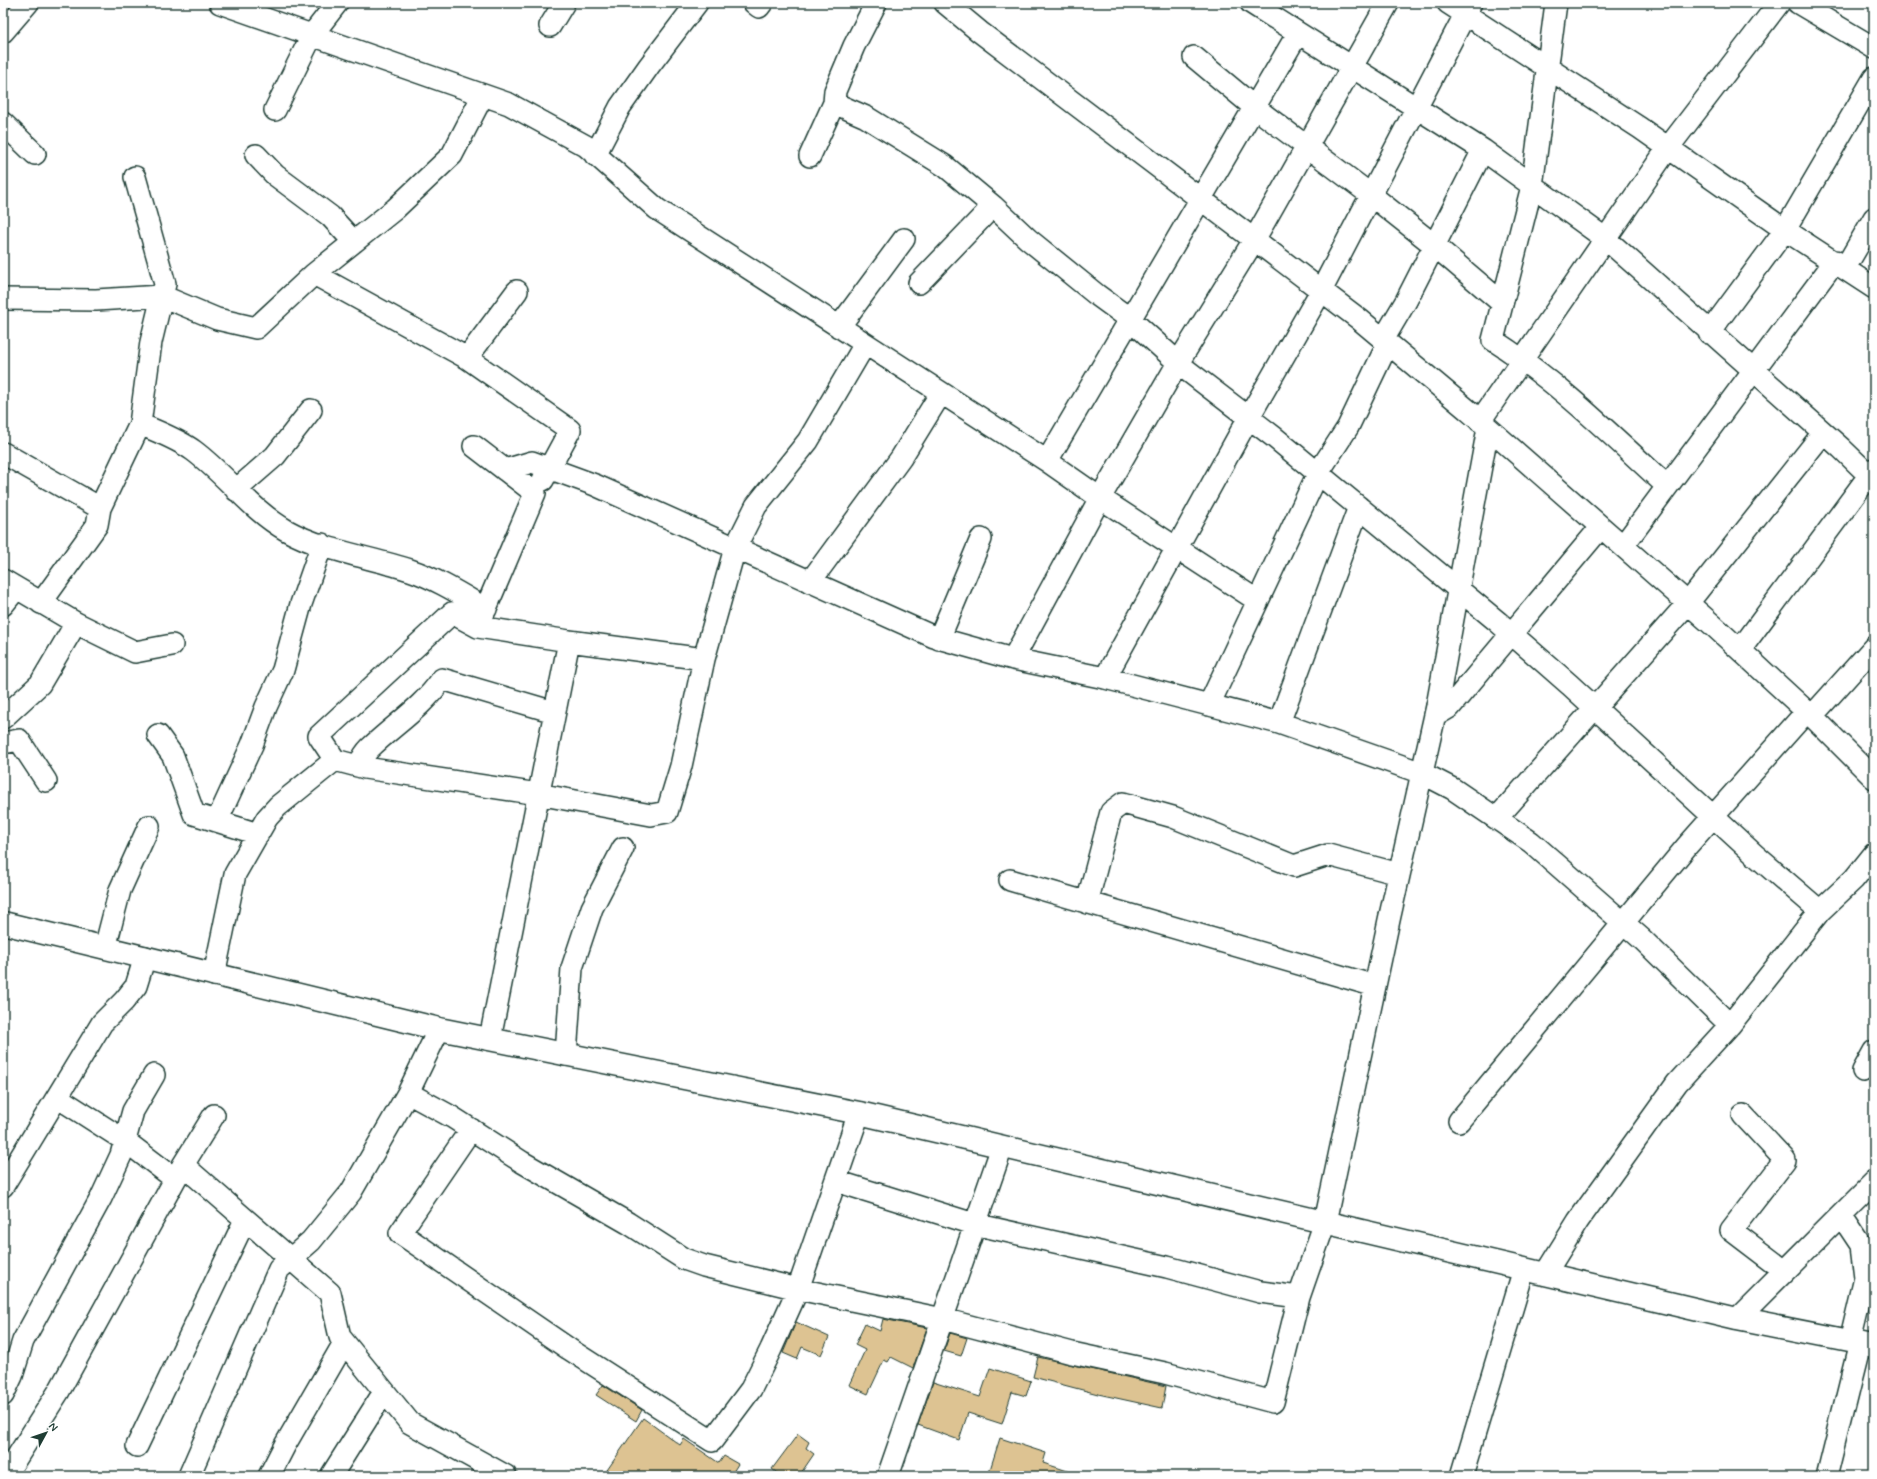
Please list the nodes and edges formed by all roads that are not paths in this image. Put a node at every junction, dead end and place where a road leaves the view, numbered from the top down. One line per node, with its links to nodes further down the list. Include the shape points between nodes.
1 (28, 3): 18 (street)
2 (220, 3): 20 (street)
3 (337, 3): 20 (street)
4 (564, 3): 17 (street)
5 (697, 3): 37 (street, via 620,107)
6 (754, 3): 7 (street, via 759,7)
7 (762, 3)
8 (876, 3): 27 (street, via 835,91)
9 (945, 3): 42 (street)
10 (1251, 3): 19 (street)
11 (1388, 3): 24 (street)
12 (1448, 3): 16 (street)
13 (1556, 3): 23 (street)
14 (1779, 3): 33 (street)
15 (1798, 3): 21 (street)
16 (1468, 9): 23 (street); 29 (street)
17 (550, 26)
18 (3, 32)
19 (1298, 33): 24 (street); 28 (street)
20 (312, 35): 26 (street); 30 (street)
21 (1874, 48)
22 (1194, 57): 28 (street)
23 (1548, 66): 33 (street); 40 (street)
24 (1352, 67): 29 (street); 32 (street)
25 (1874, 78): 45 (street)
26 (483, 95): 37 (street, via 509,104 586,146); 49 (street, via 452,155 395,209)
27 (834, 103): 38 (street); 43 (street, via 866,117 945,166)
28 (1254, 107): 32 (street); 42 (street)
29 (1416, 108): 34 (street); 41 (street)
30 (275, 110)
31 (3, 123): 35 (street)
32 (1307, 146): 41 (street); 48 (street)
33 (1668, 148): 45 (street); 46 (street)
34 (1483, 150): 40 (street); 50 (street)
35 (35, 154)
36 (256, 155): 49 (street, via 275,175 330,216)
37 (595, 155): 61 (street, via 657,209)
38 (810, 156)
39 (135, 177): 57 (street, via 165,284)
40 (1532, 186): 46 (street); 59 (street)
41 (1371, 195): 50 (street); 56 (street)
42 (1200, 199): 48 (street); 60 (street)
43 (993, 206): 53 (street); 60 (street, via 1028,239)
44 (1874, 218): 51 (street)
45 (1785, 230): 51 (street); 62 (street)
46 (1606, 239): 62 (street); 66 (street)
47 (904, 240): 61 (street)
48 (1254, 240): 56 (street); 67 (street)
49 (354, 242): 52 (street)
50 (1434, 245): 59 (street); 63 (street)
51 (1840, 264): 54 (street); 68 (street)
52 (314, 274): 57 (street, via 256,328 217,319); 65 (street)
53 (919, 283)
54 (1874, 288)
55 (517, 291): 65 (street)
56 (1321, 291): 63 (street); 71 (street)
57 (162, 296): 58 (street, via 96,300); 72 (street, via 151,342)
58 (3, 299)
59 (1502, 303): 66 (street, via 1493,340)
60 (1130, 319): 67 (street); 77 (street)
61 (839, 327): 64 (street)
62 (1710, 332): 68 (street)
63 (1385, 342): 73 (street); 80 (street, via 1348,427)
64 (865, 344): 69 (street); 92 (street, via 808,440 756,506)
65 (467, 358): 78 (street, via 570,430)
66 (1523, 359): 73 (street); 82 (street, via 1593,417)
67 (1178, 363): 71 (street); 85 (street)
68 (1752, 371): 74 (street); 82 (street)
69 (941, 392): 77 (street); 94 (street, via 901,458)
70 (311, 410): 83 (street, via 275,456)
71 (1249, 417): 80 (street); 93 (street)
72 (140, 424): 83 (street, via 179,441 194,451); 87 (street)
73 (1484, 424): 88 (street); 96 (street)
74 (1823, 433): 81 (street); 98 (street)
75 (474, 446): 79 (street)
76 (3, 452): 87 (street)
77 (1047, 461): 85 (street)
78 (550, 468): 79 (street, via 532,462); 84 (street); 92 (street, via 595,485)
79 (505, 470): 84 (street)
80 (1318, 473): 86 (street); 97 (street)
81 (1872, 475): 108 (street)
82 (1667, 486): 91 (street)
83 (236, 490): 90 (street, via 287,530)
84 (535, 493): 101 (street)
85 (1100, 498): 93 (street); 110 (street)
86 (1359, 507): 96 (street); 118 (street)
87 (100, 508): 99 (street, via 97,525)
88 (1601, 527): 91 (street); 103 (street)
89 (981, 539): 104 (street)
90 (322, 544): 101 (street, via 412,571 444,585); 129 (street, via 301,604 283,670)
91 (1623, 546): 98 (street)
92 (735, 548): 94 (street); 109 (street)
93 (1176, 548): 97 (street); 111 (street)
94 (810, 582): 104 (street)
95 (10, 584): 99 (street); 100 (street)
96 (1458, 590): 103 (street); 116 (street)
97 (1258, 601): 112 (street)
98 (1688, 602): 108 (street); 113 (street)
99 (41, 603): 102 (street)
100 (3, 605)
101 (482, 618): 105 (street); 121 (street, via 452,613 325,730 319,736)
102 (76, 623): 106 (street, via 135,652); 117 (street, via 40,684)
103 (1510, 634): 113 (street); 116 (street, via 1450,707)
104 (939, 639): 110 (street)
105 (569, 641): 109 (street); 114 (street)
106 (172, 645)
107 (1874, 647): 115 (street)
108 (1740, 650): 115 (street)
109 (704, 659): 126 (street, via 681,766 667,812 650,815)
110 (1013, 659): 111 (street)
111 (1105, 678): 112 (street)
112 (1209, 705): 118 (street)
113 (1594, 708): 127 (street); 128 (street)
114 (554, 712): 122 (street, via 442,679 431,695 404,721 369,749); 126 (street)
115 (1809, 714): 124 (street); 127 (street)
116 (1435, 716): 123 (street)
117 (3, 718)
118 (1279, 723): 123 (street)
119 (158, 735): 129 (street, via 173,756 194,814)
120 (3, 743): 125 (street, via 19,740)
121 (335, 760): 122 (street); 131 (street, via 278,806)
122 (358, 766): 126 (street)
123 (1422, 773): 128 (street, via 1453,789); 134 (street)
124 (1874, 778)
125 (46, 781)
126 (538, 794): 146 (street)
127 (1713, 817): 137 (street); 138 (street)
128 (1497, 818): 138 (street, via 1531,842)
129 (217, 821): 131 (street)
130 (150, 826): 140 (street, via 120,890)
131 (258, 834): 142 (street, via 235,874)
132 (624, 848): 148 (street, via 592,908 572,968)
133 (1874, 854): 137 (street, via 1854,879)
134 (1399, 874): 136 (street, via 1328,855 1294,866 1173,817 1123,803 1111,812); 143 (street)
135 (1010, 880): 136 (street)
136 (1087, 903): 143 (street)
137 (1820, 911): 144 (street)
138 (1623, 922): 144 (street); 156 (street)
139 (3, 923): 140 (street)
140 (105, 948): 141 (street)
141 (145, 957): 142 (street); 152 (street, via 136,986 102,1023)
142 (214, 974): 145 (street)
143 (1375, 986): 166 (street)
144 (1730, 1025): 169 (street, via 1677,1083 1578,1221)
145 (439, 1030): 146 (street); 151 (street)
146 (490, 1039): 148 (street)
147 (1874, 1051): 149 (street)
148 (566, 1055): 153 (street)
149 (1863, 1071)
150 (154, 1075): 158 (street, via 133,1111)
151 (408, 1093): 157 (street); 168 (street, via 351,1192 311,1241)
152 (57, 1098): 158 (street); 163 (street)
153 (859, 1113): 159 (street); 161 (street)
154 (214, 1115): 160 (street)
155 (1743, 1115): 170 (street, via 1785,1160 1731,1230)
156 (1459, 1121)
157 (470, 1129): 171 (street, via 684,1259); 171 (street, via 400,1233 569,1349 712,1441 751,1389)
158 (124, 1140): 160 (street); 178 (street, via 121,1155 101,1198 23,1341)
159 (1002, 1147): 166 (street); 167 (street)
160 (179, 1172): 165 (street); 181 (street, via 59,1391)
161 (836, 1181): 167 (street); 171 (street)
162 (1874, 1182): 164 (street)
163 (3, 1186)
164 (1841, 1215): 170 (street); 176 (street, via 1861,1245 1865,1278)
165 (246, 1220): 168 (street); 179 (street)
166 (1325, 1222): 169 (street); 172 (street)
167 (974, 1224): 172 (street, via 1260,1292); 173 (street)
168 (290, 1259): 175 (street, via 330,1293 340,1337); 182 (street, via 279,1269)
169 (1534, 1271): 174 (street); 186 (street)
170 (1785, 1271): 174 (street)
171 (798, 1289): 173 (street)
172 (1299, 1297): 173 (street, via 1273,1402 1165,1372 1072,1353)
173 (943, 1319): 180 (street)
174 (1737, 1319): 176 (street)
175 (344, 1343): 177 (street); 183 (street)
176 (1861, 1343): 187 (street)
177 (384, 1392): 184 (street); 185 (street, via 410,1423)
178 (3, 1395)
179 (137, 1446)
180 (892, 1474)
181 (5, 1476)
182 (189, 1476)
183 (270, 1476)
184 (331, 1476)
185 (506, 1476)
186 (1462, 1476)
187 (1828, 1476)

